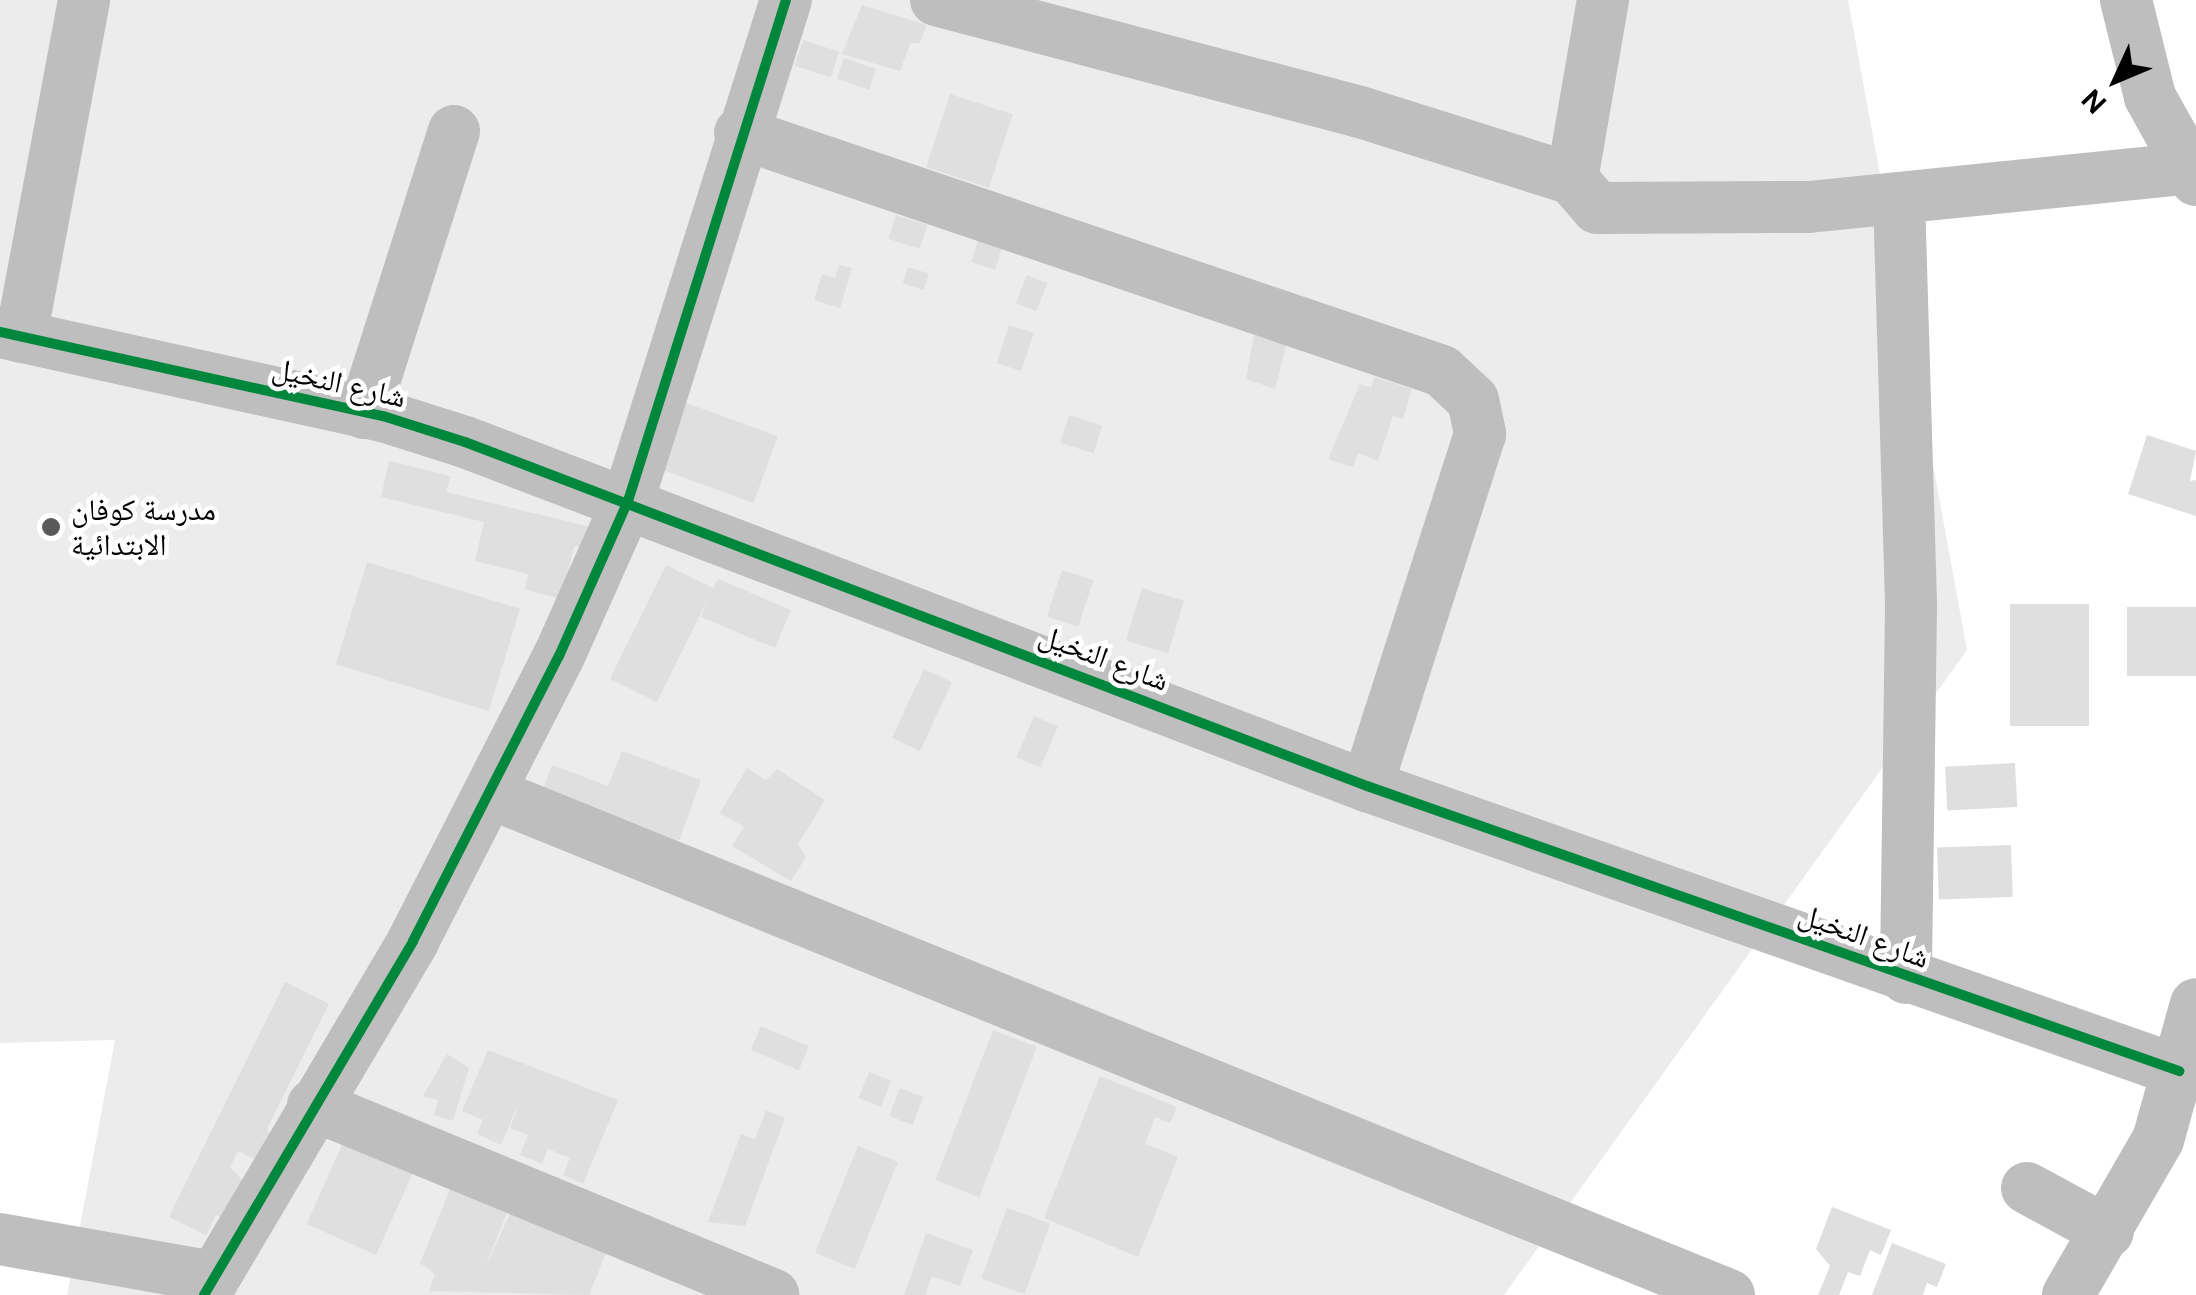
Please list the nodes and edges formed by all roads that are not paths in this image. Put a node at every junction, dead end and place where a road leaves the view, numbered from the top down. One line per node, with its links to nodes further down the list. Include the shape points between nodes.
1 (84, 0): 11 (street)
2 (786, 0): 7 (street)
3 (936, 0): 9 (street, via 1360,112)
4 (1602, 0): 9 (street)
5 (2126, 0): 8 (street, via 2150,97)
6 (454, 130): 12 (street)
7 (740, 133): 13 (street); 14 (street, via 1442,371 1473,400 1480,434)
8 (2191, 174): 10 (street)
9 (1572, 179): 10 (street, via 1598,208 1809,207)
10 (1899, 198): 16 (street, via 1911,608)
11 (11, 334): 12 (street, شارع النخيل)
12 (364, 413): 13 (street, شارع النخيل)
13 (628, 501): 14 (street, شارع النخيل); 15 (street)
14 (1367, 786): 16 (street, شارع النخيل)
15 (490, 793): 19 (street, via 413,941); 25 (street)
16 (1906, 978): 18 (street, شارع النخيل)
17 (2196, 1004): 18 (street)
18 (2179, 1071): 21 (street, via 2158,1140)
19 (313, 1105): 23 (street); 24 (street)
20 (2027, 1188): 21 (street)
21 (2108, 1232): 26 (street)
22 (0, 1238): 23 (street)
23 (209, 1286)
24 (772, 1295)
25 (1729, 1295)
26 (2068, 1295)

